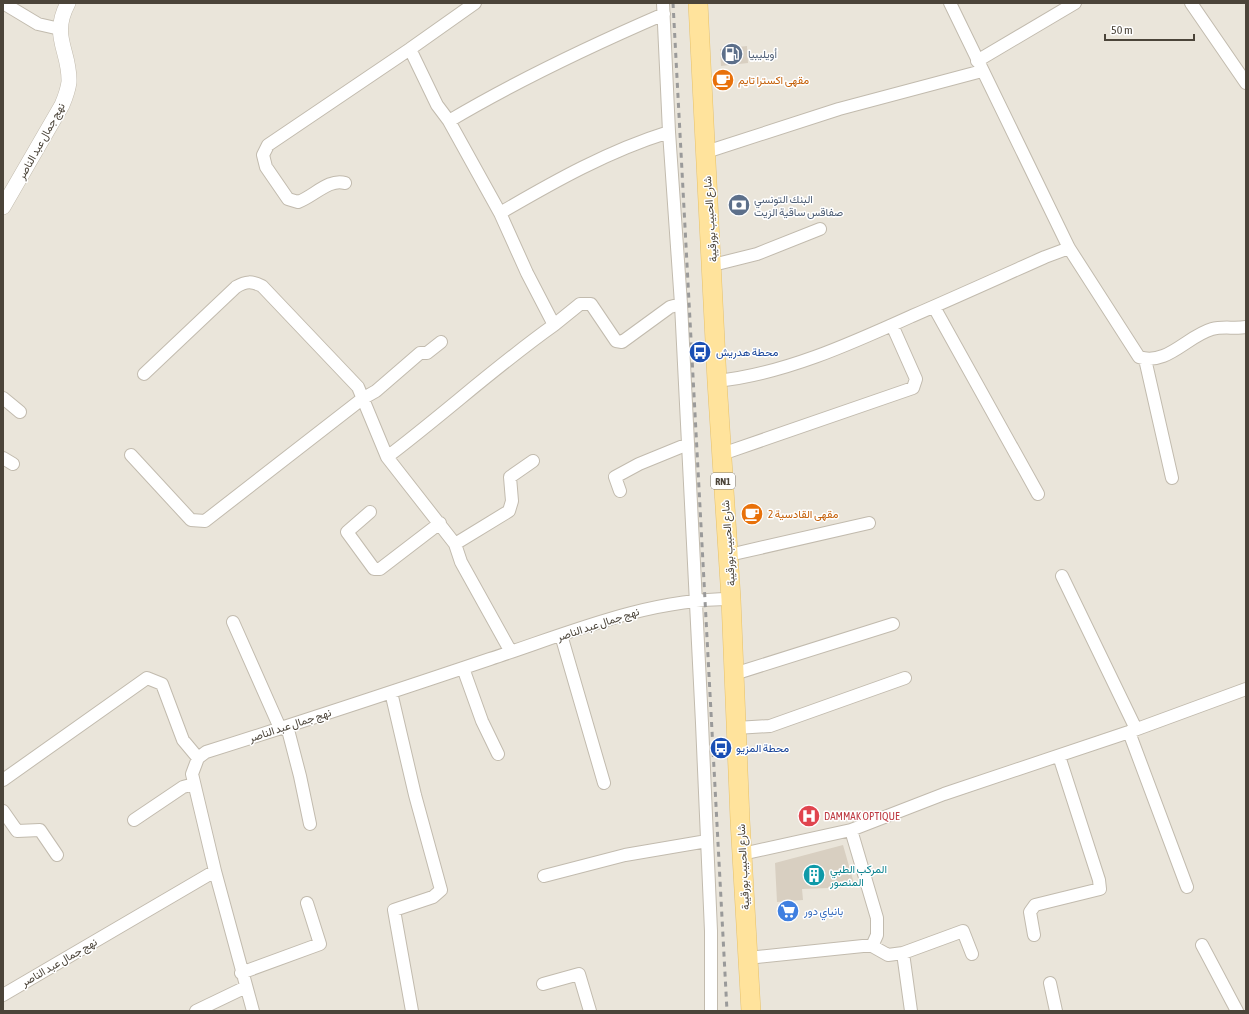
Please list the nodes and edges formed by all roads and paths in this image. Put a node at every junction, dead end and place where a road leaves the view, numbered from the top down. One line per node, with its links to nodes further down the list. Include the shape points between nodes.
1 (4, 3): 9 (street, via 38,24)
2 (68, 3): 9 (street, نهج جمال عبد الناصر, via 62,15)
3 (475, 3): 10 (street)
4 (700, 3): 15 (main road, شارع الحبيب بورقيبة / RN1)
5 (950, 3): 11 (street)
6 (1075, 3): 11 (street)
7 (1191, 3): 12 (street)
8 (663, 8): 13 (street); 14 (street)
9 (60, 29): 17 (street, نهج جمال عبد الناصر, via 69,80 67,93 62,106)
10 (410, 49): 13 (street, via 437,105); 16 (street, via 268,145 263,155 266,167 288,199 298,202 330,184)
11 (980, 66): 15 (street); 20 (street)
12 (1246, 83)
13 (449, 121): 18 (street)
14 (669, 132): 18 (street, via 605,155); 22 (street)
15 (706, 152): 21 (main road, شارع الحبيب بورقيبة / RN1)
16 (345, 182)
17 (3, 207)
18 (500, 213): 24 (street)
19 (820, 229): 21 (street, via 757,254)
20 (1069, 248): 23 (street); 28 (street, via 1136,353)
21 (713, 265): 30 (main road, شارع الحبيب بورقيبة / RN1)
22 (681, 304): 24 (street, via 670,307 622,342 616,341 591,304 580,304); 34 (street)
23 (934, 307): 25 (street); 41 (street)
24 (554, 325): 37 (street, via 516,352)
25 (892, 325): 30 (street, via 813,357 744,378); 35 (street, via 916,379 913,388)
26 (1244, 330): 28 (street, via 1214,328 1160,358)
27 (441, 342): 32 (street, via 427,353 420,353 376,391)
28 (1145, 359): 39 (street)
29 (144, 374): 32 (street, via 236,286 253,282 262,286 358,387)
30 (717, 381): 35 (main road, شارع الحبيب بورقيبة / RN1)
31 (3, 398): 33 (street)
32 (362, 399): 36 (street, via 204,521 191,520); 37 (street)
33 (20, 412)
34 (688, 444): 40 (street, via 615,477); 49 (street)
35 (722, 454): 46 (main road, شارع الحبيب بورقيبة / RN1)
36 (131, 455)
37 (387, 457): 43 (street)
38 (533, 461): 45 (street, via 510,477 512,500 509,511)
39 (1172, 478)
40 (620, 491)
41 (1038, 494)
42 (370, 512): 43 (street, via 347,532 374,569 380,569)
43 (440, 523): 45 (street)
44 (869, 523): 46 (street)
45 (455, 544): 53 (street, via 461,562)
46 (729, 555): 48 (main road, شارع الحبيب بورقيبة / RN1)
47 (1062, 576): 61 (street)
48 (732, 599): 49 (street, نهج جمال عبد الناصر); 55 (main road, شارع الحبيب بورقيبة / RN1)
49 (696, 600): 52 (street, نهج جمال عبد الناصر, via 622,614); 72 (street)
50 (233, 622): 59 (street)
51 (893, 624): 55 (street)
52 (562, 635): 53 (street, نهج جمال عبد الناصر); 66 (street)
53 (511, 652): 54 (street, نهج جمال عبد الناصر)
54 (463, 668): 58 (street, نهج جمال عبد الناصر); 62 (street, via 482,721)
55 (734, 674): 60 (main road, شارع الحبيب بورقيبة / RN1)
56 (905, 678): 60 (street, via 770,726)
57 (1246, 688): 61 (street)
58 (391, 692): 59 (street, نهج جمال عبد الناصر); 92 (street, via 441,890 433,896 394,910)
59 (284, 727): 64 (street, نهج جمال عبد الناصر, via 206,752); 70 (street, via 300,776)
60 (736, 728): 73 (main road, شارع الحبيب بورقيبة / RN1)
61 (1133, 730): 63 (street); 77 (street)
62 (498, 754)
63 (1059, 756): 71 (street, via 944,794); 79 (street, via 1100,889 1035,905 1030,912)
64 (198, 758): 65 (street, via 183,740 162,684 147,678); 67 (street, via 192,774)
65 (3, 780)
66 (604, 783)
67 (194, 784): 69 (street, via 183,787); 75 (street)
68 (3, 811): 74 (street, via 17,831 40,830)
69 (134, 820)
70 (310, 824)
71 (851, 830): 73 (street); 81 (street, via 876,918 877,935)
72 (707, 841): 76 (street, via 626,855); 94 (street)
73 (742, 854): 84 (main road, شارع الحبيب بورقيبة / RN1)
74 (57, 855)
75 (215, 871): 85 (street); 89 (street, نهج جمال عبد الناصر)
76 (544, 876)
77 (1187, 887)
78 (307, 903): 85 (street, via 320,944)
79 (1034, 935)
80 (1202, 945): 98 (street)
81 (872, 946): 82 (street, via 888,955); 84 (street)
82 (903, 954): 83 (street, via 963,930); 96 (street)
83 (972, 954)
84 (748, 958): 95 (main road, شارع الحبيب بورقيبة / RN1)
85 (242, 973): 88 (street)
86 (1050, 983): 97 (street)
87 (543, 984): 93 (street, via 579,974)
88 (246, 987): 90 (street); 91 (street)
89 (3, 995)
90 (196, 1011)
91 (253, 1011)
92 (412, 1011)
93 (590, 1011)
94 (711, 1011)
95 (751, 1011)
96 (911, 1011)
97 (1056, 1011)
98 (1237, 1011)

